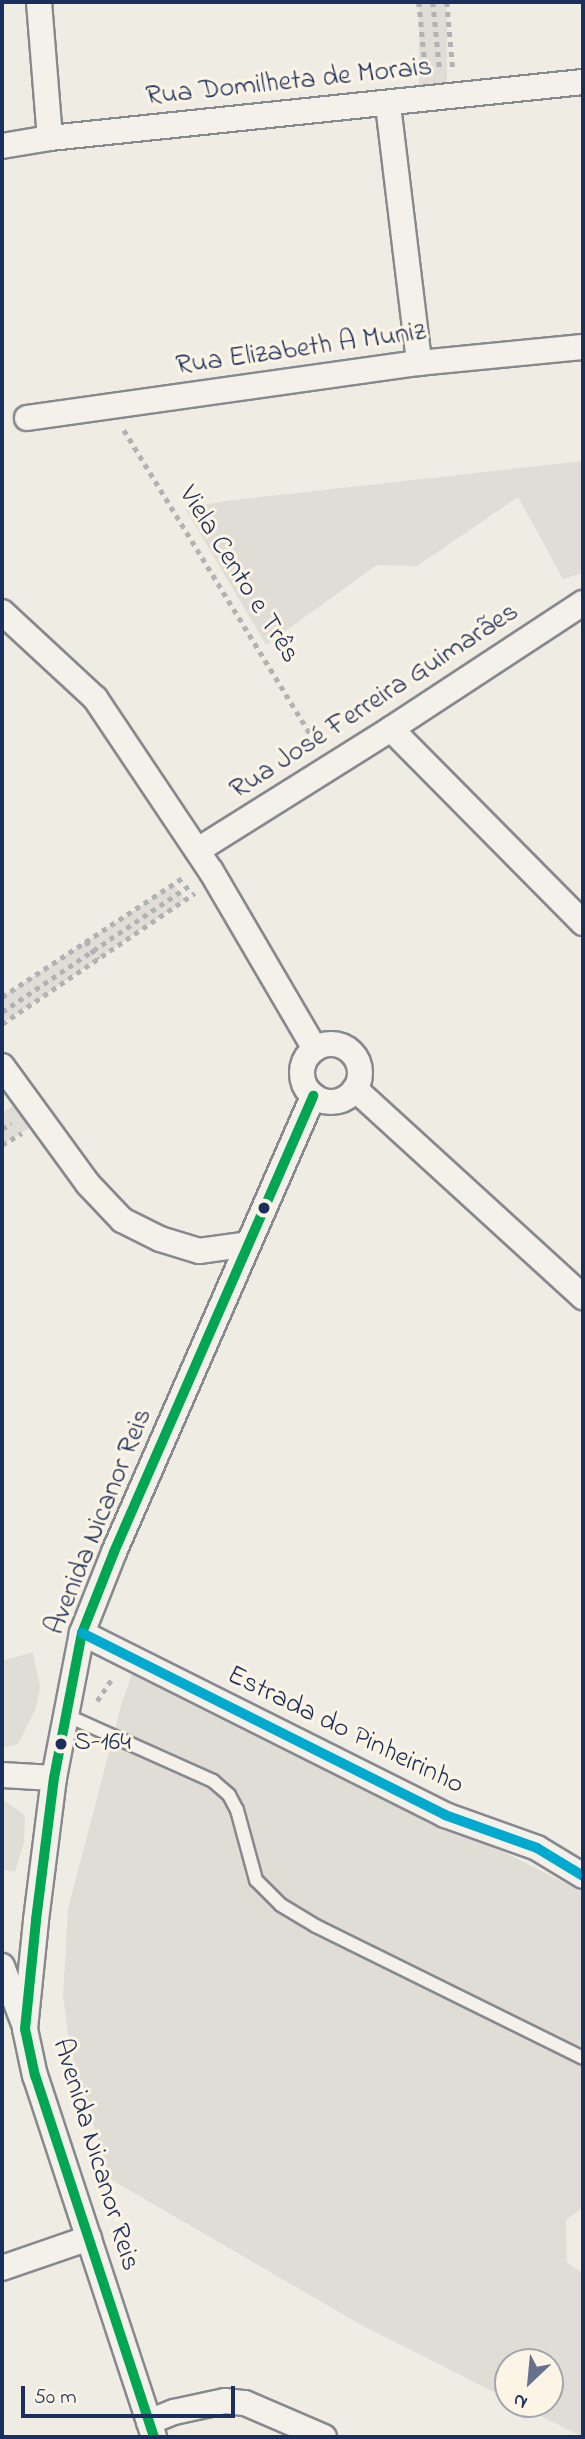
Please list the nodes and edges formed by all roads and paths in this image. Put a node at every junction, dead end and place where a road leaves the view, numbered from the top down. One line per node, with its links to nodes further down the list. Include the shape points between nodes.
1 (39, 2): 8 (street)
2 (419, 2): 6 (path)
3 (433, 2): 6 (path)
4 (447, 2): 6 (path)
5 (583, 82): 6 (street, Rua Domilheta de Morais)
6 (442, 97): 7 (street, Rua Domilheta de Morais)
7 (388, 105): 8 (street, Rua Domilheta de Morais); 11 (street)
8 (50, 138): 9 (street, Rua Domilheta de Morais)
9 (2, 146)
10 (583, 347): 11 (street, Rua Elizabeth A Muniz)
11 (419, 363): 12 (street, Rua Elizabeth A Muniz)
12 (109, 406): 13 (street, Rua Elizabeth A Muniz); 17 (path, Viela Cento e Três)
13 (27, 418)
14 (583, 603): 16 (street, Rua José Ferreira Guimarães)
15 (2, 612): 18 (street, via 95,698)
16 (391, 729): 17 (street, Rua José Ferreira Guimarães); 19 (street)
17 (330, 766): 18 (street, Rua José Ferreira Guimarães)
18 (207, 866): 20 (path); 21 (path); 22 (path); 26 (street)
19 (583, 923)
20 (86, 941): 21 (path); 23 (path)
21 (92, 950): 22 (path); 24 (path)
22 (98, 959): 25 (path)
23 (2, 997)
24 (2, 1012)
25 (2, 1024)
26 (315, 1049): 28 (street, via 333,1044 351,1052 360,1070); 29 (street, via 302,1072)
27 (2, 1066): 30 (street, via 88,1184 122,1220 199,1251)
28 (355, 1089): 29 (street, via 339,1101); 31 (street)
29 (313, 1096): 30 (street, Avenida Nicanor Reis)
30 (249, 1244): 32 (street, Avenida Nicanor Reis)
31 (583, 1297)
32 (82, 1633): 33 (street, Estrada do Pinheirinho); 34 (street, Avenida Nicanor Reis)
33 (119, 1652): 35 (path, via 111,1683 98,1699); 38 (street, Estrada do Pinheirinho, via 445,1815 537,1848)
34 (68, 1716): 35 (lane); 37 (street, Avenida Nicanor Reis)
35 (92, 1728): 41 (lane, via 213,1781 237,1810 256,1880 281,1905)
36 (2, 1775): 37 (street)
37 (54, 1778): 40 (street, Avenida Nicanor Reis)
38 (583, 1876)
39 (2, 1966): 40 (street)
40 (25, 2029): 42 (street, Avenida Nicanor Reis, via 34,2076)
41 (583, 2058)
42 (89, 2238): 43 (street); 44 (street, Avenida Nicanor Reis)
43 (2, 2268)
44 (151, 2430): 45 (street, via 174,2412 225,2401 272,2412)
45 (324, 2437)

